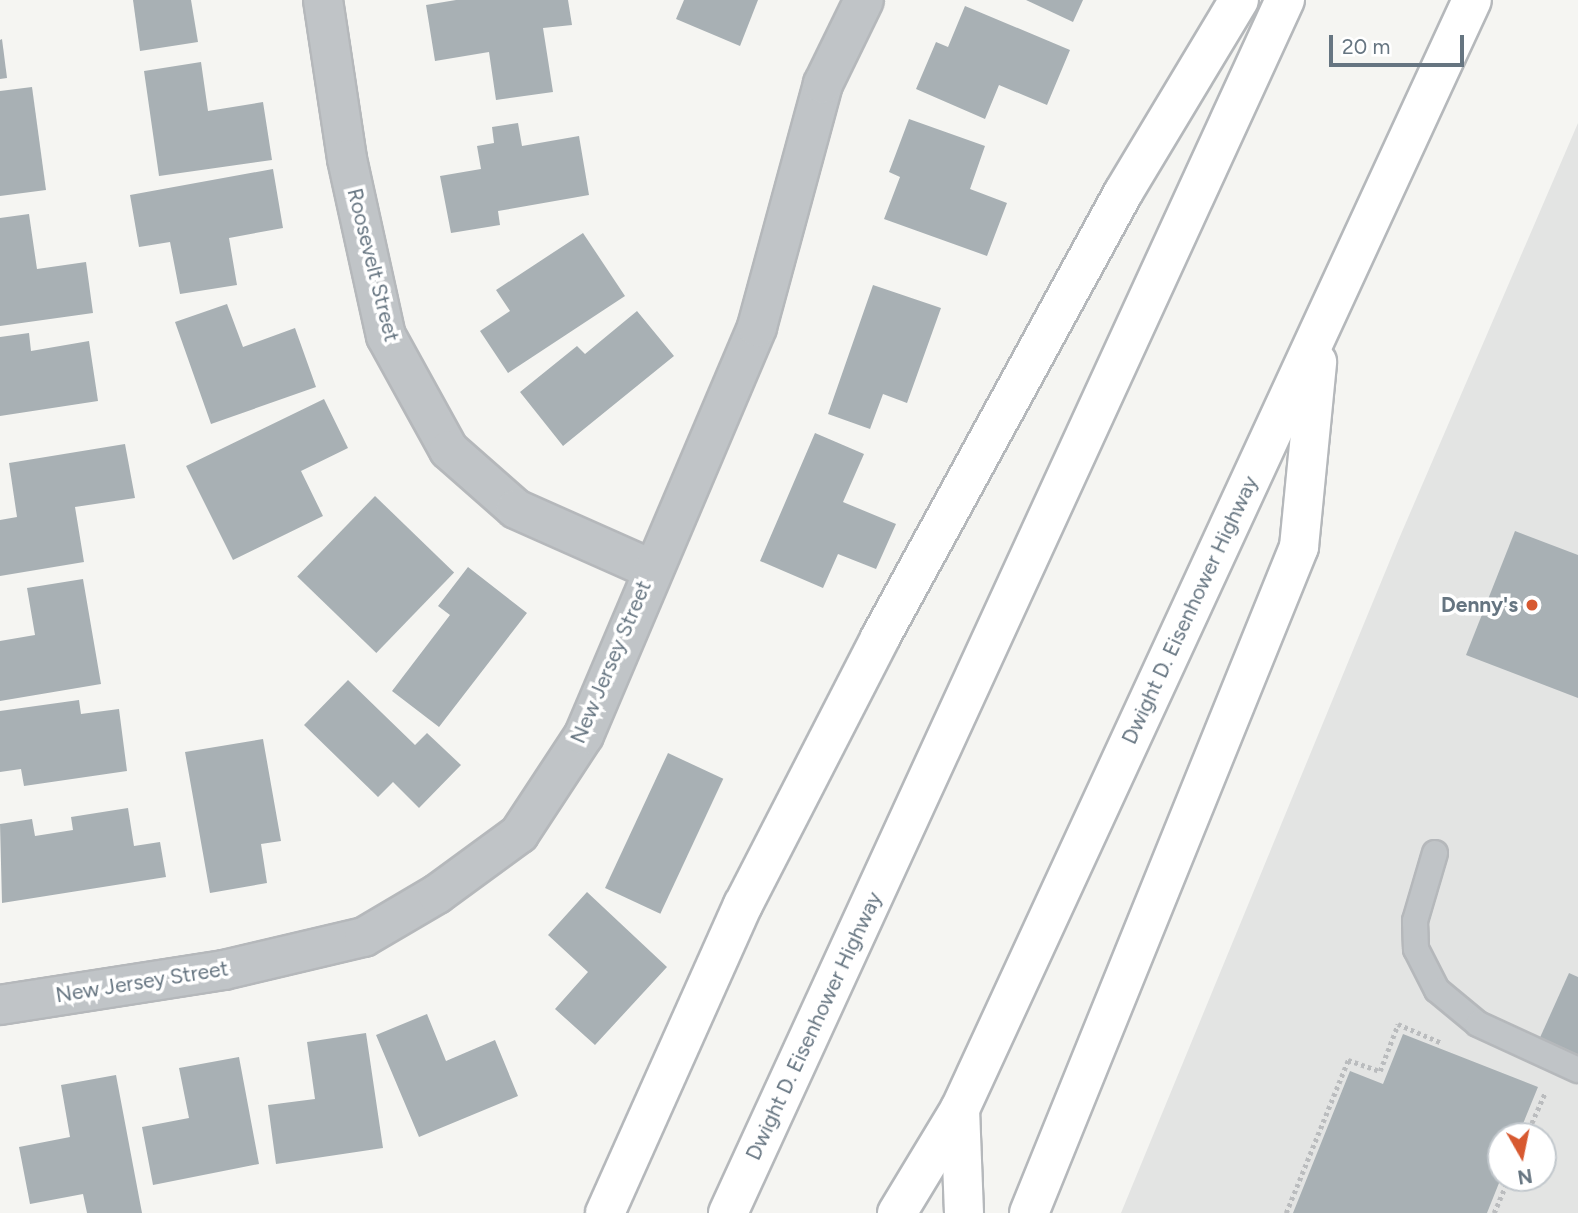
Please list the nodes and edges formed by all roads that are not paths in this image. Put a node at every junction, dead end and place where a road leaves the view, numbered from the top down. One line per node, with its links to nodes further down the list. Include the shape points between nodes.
1 (323, 0): 7 (street, Roosevelt Street, via 346,159 386,336 449,450 516,509)
2 (864, 0): 7 (street, New Jersey Street, via 823,84 757,327)
3 (1239, 0): 12 (highway, via 1123,193 880,638 743,905)
4 (1285, 0): 13 (highway, Dwight D. Eisenhower Highway)
5 (1472, 0): 6 (highway, Dwight D. Eisenhower Highway)
6 (1319, 334): 11 (highway, Dwight D. Eisenhower Highway); 16 (highway, via 1299,547)
7 (651, 569): 9 (street, New Jersey Street, via 584,735 519,834 437,894 364,937 224,970)
8 (1435, 853): 10 (lane, via 1416,901 1415,921 1416,949 1437,990 1478,1024)
9 (0, 1005)
10 (1578, 1070)
11 (960, 1109): 14 (highway, Dwight D. Eisenhower Highway); 15 (highway)
12 (605, 1213)
13 (728, 1213)
14 (897, 1213)
15 (964, 1213)
16 (1029, 1213)

